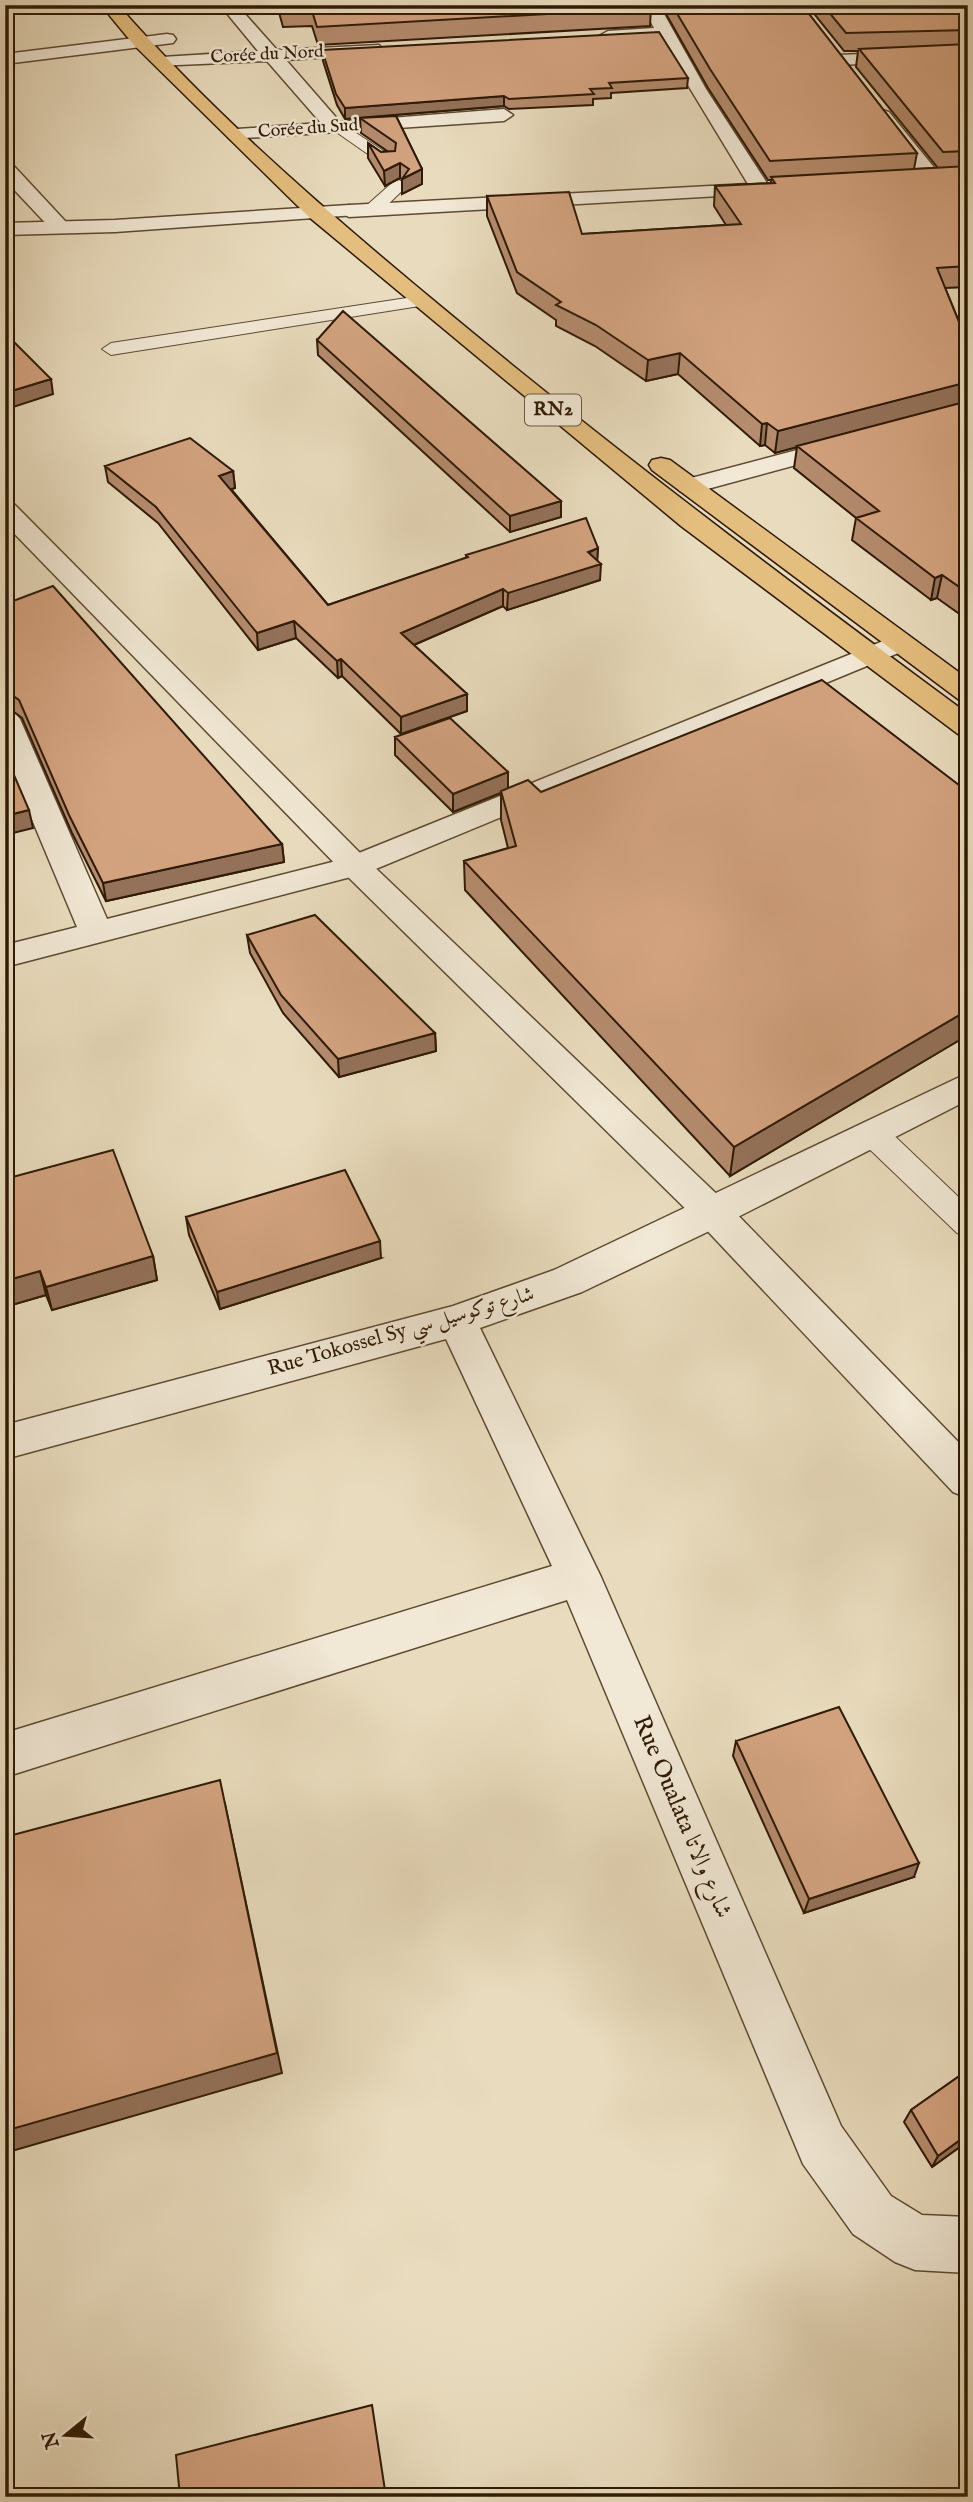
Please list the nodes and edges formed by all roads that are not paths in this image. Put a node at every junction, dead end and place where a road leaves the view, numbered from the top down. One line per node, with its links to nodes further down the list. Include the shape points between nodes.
1 (176, 5): 4 (street)
2 (229, 5): 11 (street)
3 (650, 5): 6 (street)
4 (137, 6): 5 (street); 8 (highway)
5 (110, 7): 9 (highway, RN2)
6 (666, 33): 7 (street); 31 (street)
7 (589, 37)
8 (167, 39): 9 (street); 14 (highway)
9 (140, 41): 13 (street); 15 (highway, RN2)
10 (396, 47): 11 (street, Corée du Nord)
11 (270, 54): 14 (street, Corée du Nord); 21 (street)
12 (968, 55): 17 (street, via 833,54)
13 (5, 59)
14 (187, 60): 15 (street, Corée du Nord); 16 (highway)
15 (162, 62): 20 (highway, RN2)
16 (207, 77)
17 (855, 82)
18 (873, 103): 27 (street)
19 (504, 115): 21 (street, Corée du Sud)
20 (241, 124): 22 (street, Corée du Sud); 32 (highway, RN2)
21 (336, 126): 22 (street, Corée du Sud); 24 (lane)
22 (265, 131): 23 (highway)
23 (283, 148)
24 (388, 161)
25 (5, 167): 34 (street)
26 (956, 178): 27 (street)
27 (934, 180): 28 (street)
28 (907, 181)
29 (399, 185): 33 (lane)
30 (787, 188): 31 (street)
31 (761, 190): 33 (street)
32 (323, 203): 33 (street); 35 (street); 39 (highway, RN2)
33 (360, 210): 38 (highway)
34 (59, 226): 35 (street); 36 (street)
35 (115, 226): 37 (street)
36 (5, 229)
37 (18, 250)
38 (430, 278)
39 (420, 301): 40 (lane); 46 (highway, RN2, via 691,521)
40 (111, 349)
41 (872, 438): 43 (street)
42 (642, 449): 43 (highway)
43 (689, 486): 45 (highway)
44 (11, 522): 50 (street)
45 (898, 643): 46 (street); 47 (highway)
46 (869, 657): 49 (highway, RN2); 50 (street)
47 (968, 693)
48 (5, 719): 51 (street)
49 (968, 728)
50 (355, 866): 51 (street); 55 (street)
51 (96, 933): 52 (street)
52 (5, 956)
53 (964, 1092): 54 (street, Rue Tokossel Sy شارع توكوسيل سي)
54 (872, 1133): 55 (street, Rue Tokossel Sy شارع توكوسيل سي); 56 (lane)
55 (713, 1213): 57 (street, Rue Tokossel Sy شارع توكوسيل سي, via 568,1281); 59 (street)
56 (968, 1225)
57 (457, 1320): 58 (street, Rue Tokossel Sy شارع توكوسيل سي); 60 (street, Rue Oualata شارع والاتا)
58 (5, 1442)
59 (968, 1480)
60 (579, 1577): 61 (street); 62 (street, Rue Oualata شارع والاتا, via 822,2145 872,2215 915,2242)
61 (5, 1755)
62 (968, 2245)

